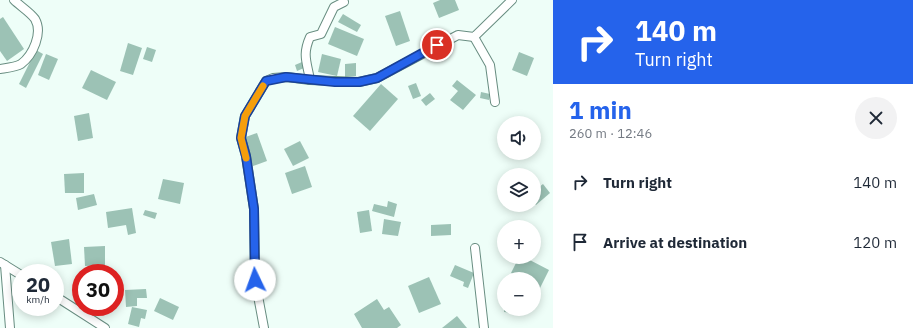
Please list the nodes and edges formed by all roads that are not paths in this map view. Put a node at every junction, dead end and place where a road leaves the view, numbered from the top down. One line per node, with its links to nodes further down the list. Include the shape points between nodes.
1 (14, 0): 5 (street, via 35,19 38,30 35,45 20,65)
2 (512, 0): 4 (street)
3 (344, 2): 6 (street, via 334,7 321,34 310,38 306,47 304,56)
4 (474, 37): 6 (street, via 458,35 377,78 359,82); 7 (street, via 490,65)
5 (0, 69)
6 (310, 80): 14 (street, via 286,77 266,81 245,116 241,138 254,209 255,280)
7 (495, 102)
8 (475, 248): 15 (street)
9 (3, 263): 10 (street); 12 (street)
10 (12, 269)
11 (64, 302): 13 (street)
12 (10, 328)
13 (105, 328)
14 (264, 328)
15 (484, 328)

